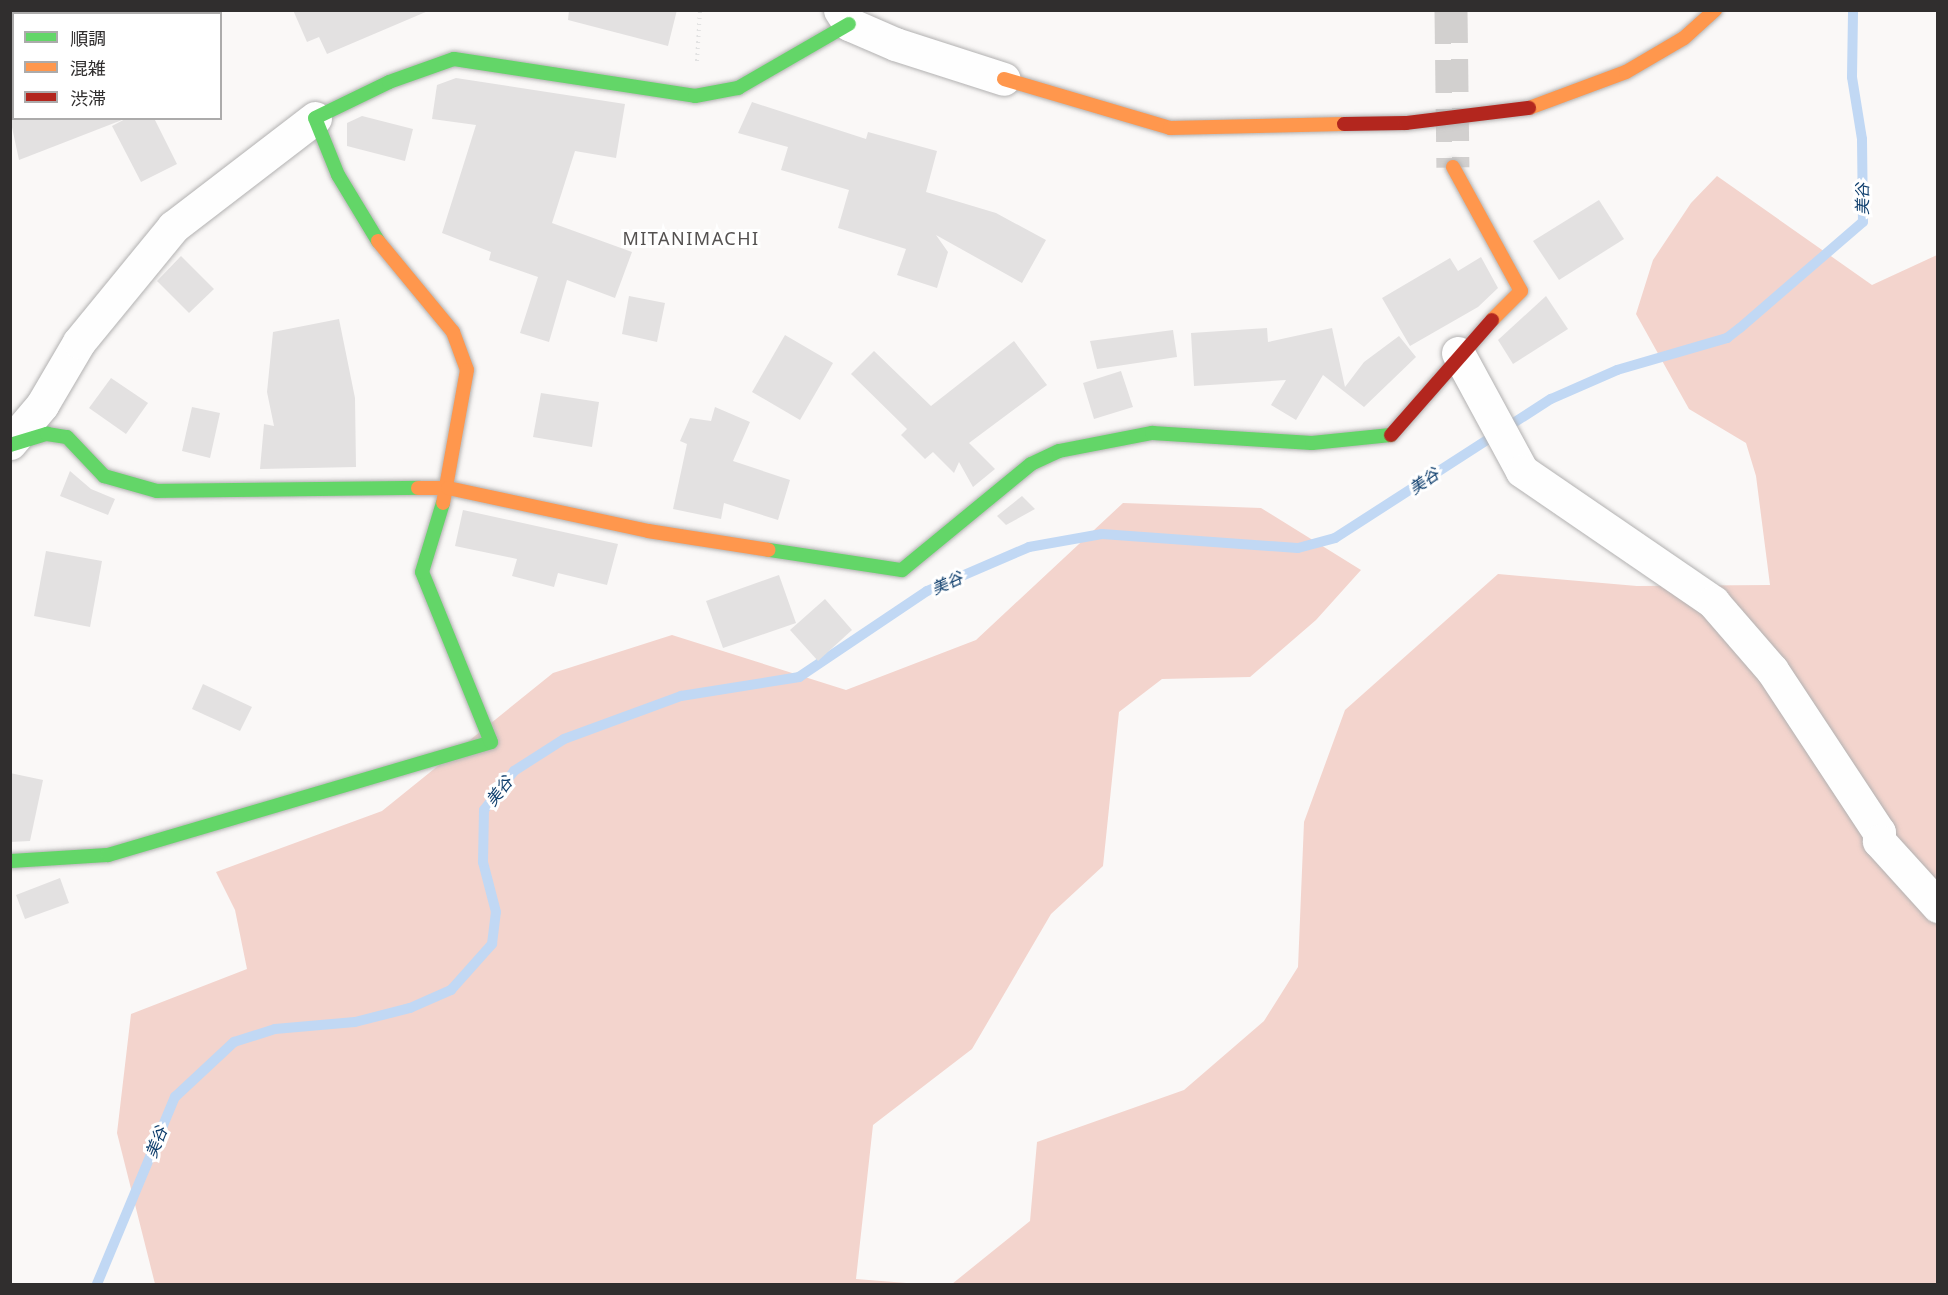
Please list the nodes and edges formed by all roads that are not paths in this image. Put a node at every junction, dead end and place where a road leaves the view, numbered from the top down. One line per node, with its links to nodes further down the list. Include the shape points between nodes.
1 (1716, 10): 3 (street, via 1684,38 1626,72 1535,107 1406,123 1170,128)
2 (845, 17): 3 (street); 4 (street, via 738,87 695,96 453,59 389,81)
3 (1004, 79)
4 (315, 117): 7 (street, via 173,227 79,342 42,405); 8 (street, via 338,175 371,233 453,332 467,370)
5 (1453, 167): 6 (street, via 1521,291)
6 (1458, 353): 8 (street, via 1391,435 1312,443 1152,433 1059,451 1031,464 902,570 648,531); 10 (street, via 1482,390 1522,471 1713,602 1772,670 1879,832 1879,841)
7 (10, 444): 8 (street, via 47,434 67,437 104,476 157,491)
8 (448, 488): 9 (street, via 422,572 491,742 108,855)
9 (10, 861)
10 (1938, 906)

